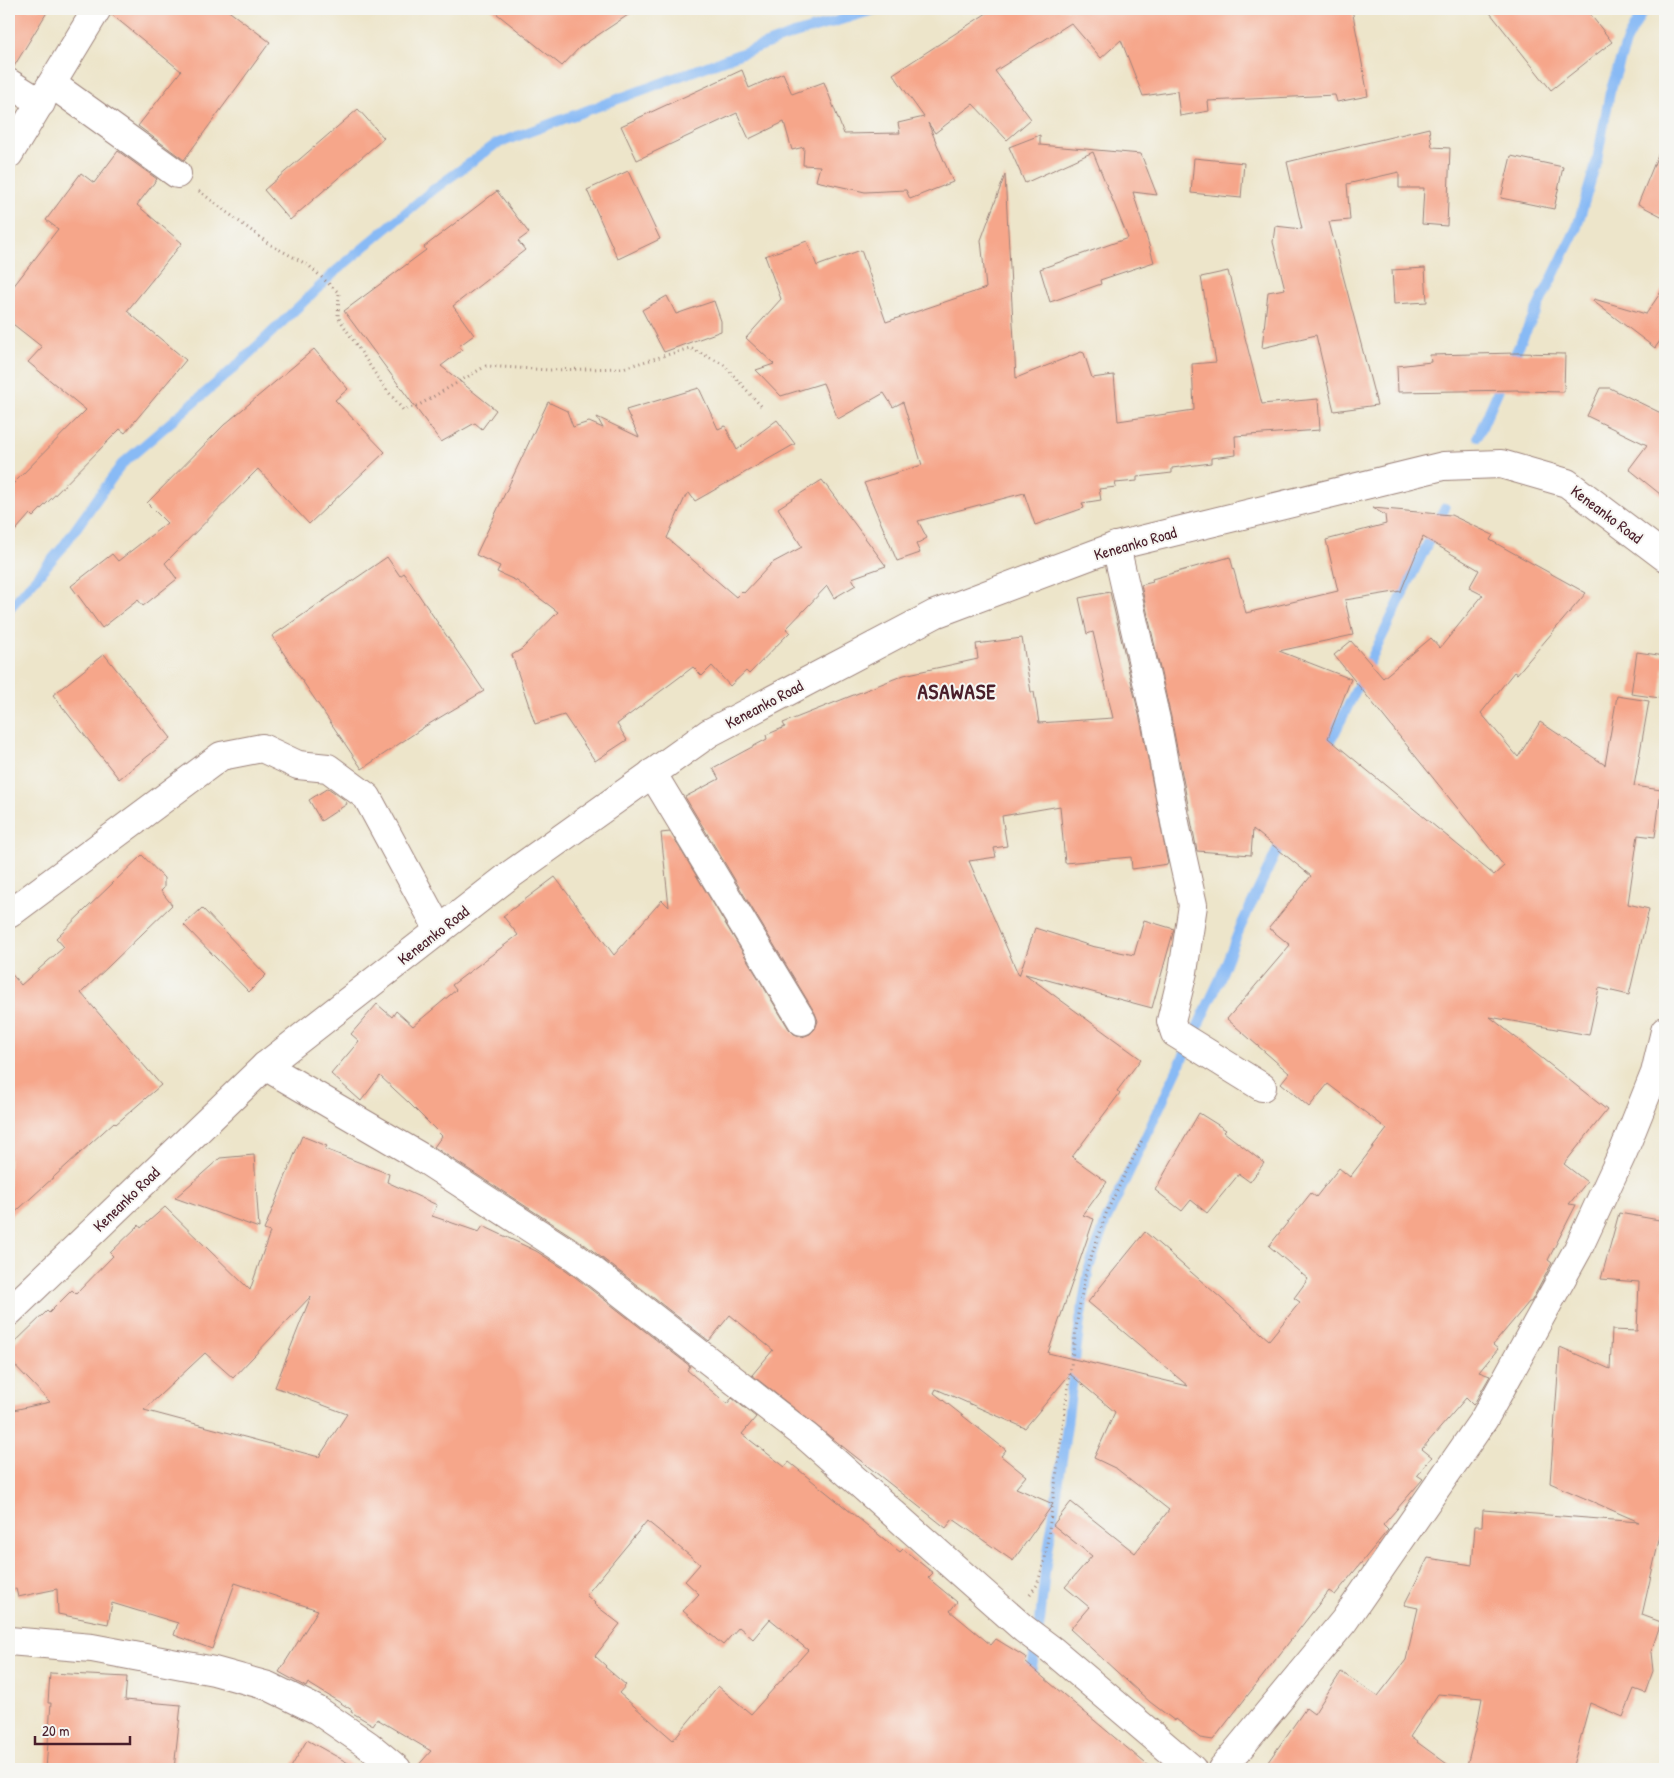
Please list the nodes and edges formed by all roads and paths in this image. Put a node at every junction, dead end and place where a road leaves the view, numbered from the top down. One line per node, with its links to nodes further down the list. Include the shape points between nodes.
1 (97, 9): 3 (street)
2 (9, 83): 3 (street)
3 (46, 93): 4 (street); 5 (street)
4 (9, 154)
5 (177, 174): 6 (path, via 269,244 308,266 339,293 338,317 382,384 404,410 419,405 486,366 549,370 624,368 690,348 723,364)
6 (762, 407)
7 (1116, 546): 8 (street, Keneanko Road, via 1443,466 1501,464 1567,483); 9 (street, Keneanko Road, via 935,614 709,733); 16 (street, via 1150,692 1193,905 1183,972 1171,1020 1174,1033)
8 (1665, 557)
9 (652, 773): 11 (street, Keneanko Road); 12 (street)
10 (9, 914): 11 (street, via 222,756 262,748 298,765 328,768 367,797)
11 (439, 930): 14 (street, Keneanko Road)
12 (802, 1020)
13 (1665, 1031): 15 (street)
14 (265, 1066): 19 (street, Keneanko Road); 20 (street, via 419,1156 576,1257 807,1436)
15 (1655, 1073): 17 (street); 24 (street, via 1578,1249 1484,1419 1344,1620)
16 (1262, 1087)
17 (1665, 1107)
18 (1142, 1138): 20 (path, via 1107,1211 1086,1271 1045,1559 1036,1585)
19 (9, 1312)
20 (1016, 1622): 23 (street)
21 (9, 1642): 22 (street, via 92,1648 214,1671 268,1686 317,1710)
22 (397, 1769)
23 (1192, 1769)
24 (1222, 1769)

